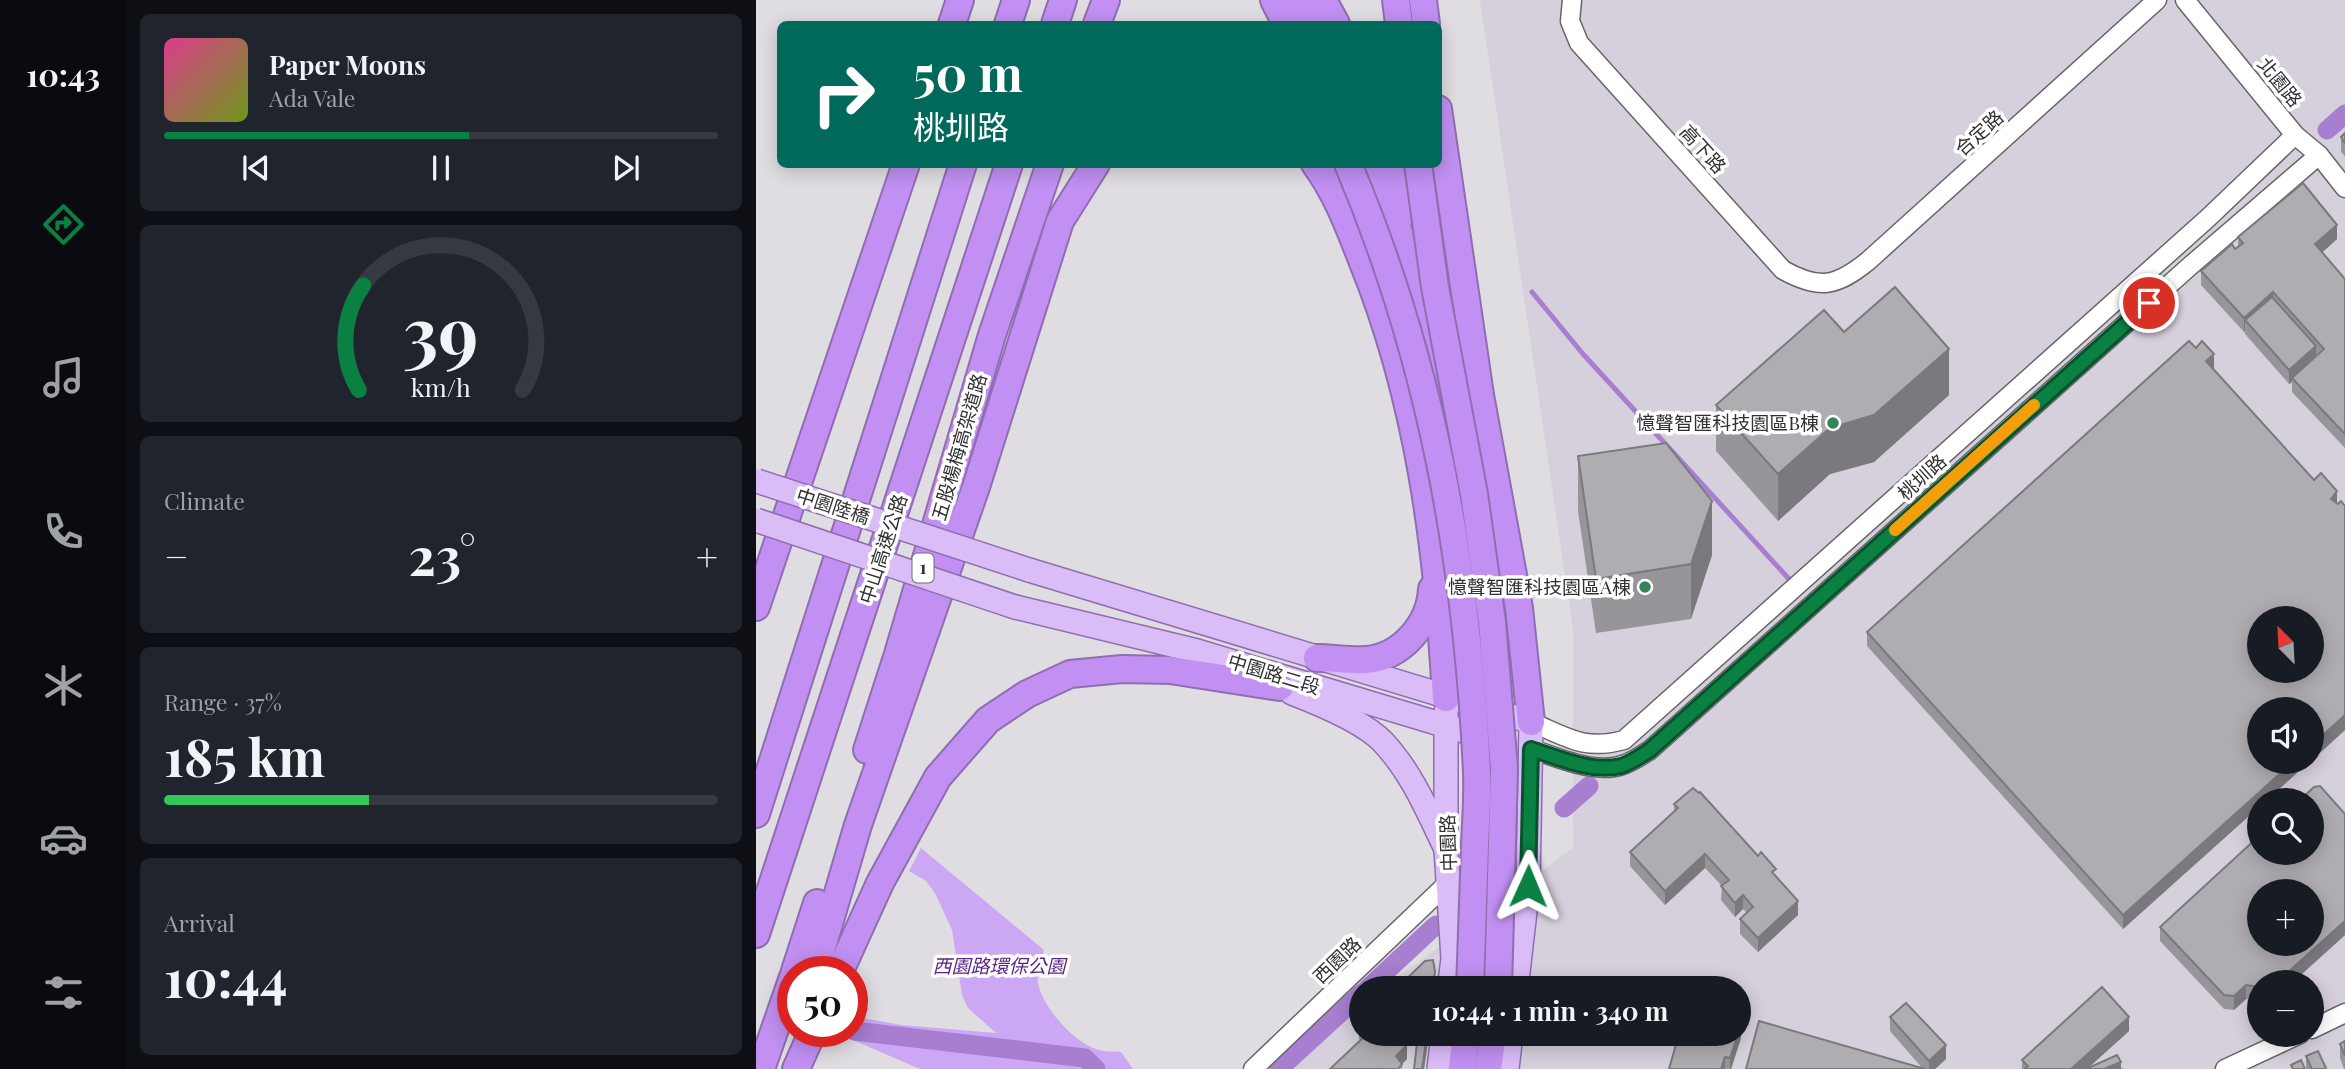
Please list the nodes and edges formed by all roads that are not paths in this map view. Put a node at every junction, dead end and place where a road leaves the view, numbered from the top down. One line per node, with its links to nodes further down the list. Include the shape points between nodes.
1 (960, 0): 13 (highway)
2 (1016, 0): 14 (highway)
3 (1063, 0): 15 (highway)
4 (1106, 0): 16 (highway)
5 (1274, 0): 17 (highway)
6 (1300, 0): 18 (highway)
7 (1323, 0): 19 (highway)
8 (1396, 0): 20 (highway)
9 (1423, 0): 21 (highway)
10 (1572, 0): 37 (street, 高下路, via 1570,21 1579,43 1783,270)
11 (2157, 0): 37 (street, 合定路, via 1852,275)
12 (2185, 0): 22 (street, 北園路)
13 (953, 21)
14 (1009, 21)
15 (1056, 21)
16 (1098, 21)
17 (1284, 21)
18 (1310, 21)
19 (1334, 21)
20 (1399, 21)
21 (1426, 21)
22 (2295, 135): 24 (street, 北園路); 51 (street, 桃圳路, via 1624,740 1589,746)
23 (1442, 136): 38 (highway)
24 (2319, 155): 35 (street, 北園路); 54 (street, 桃圳路, via 1650,750 1623,765 1606,767)
25 (905, 168): 44 (highway, bridge)
26 (962, 168): 55 (highway, 中山高速公路)
27 (1008, 168): 58 (highway, 中山高速公路)
28 (1049, 168): 59 (highway, 五股楊梅高架道路 / 1, bridge, via 992,335 898,654)
29 (1093, 168): 60 (highway, via 1060,221 976,487 858,825)
30 (1318, 168): 39 (highway, via 1370,280)
31 (1350, 168): 63 (highway, bridge, via 1408,332 1435,431 1454,534 1477,774)
32 (1377, 168): 36 (highway)
33 (1402, 168): 38 (highway)
34 (1419, 168): 65 (highway, bridge, via 1492,622 1504,768)
35 (2345, 188)
36 (1393, 210): 39 (highway); 50 (highway, via 1415,285 1448,438)
37 (1822, 285)
38 (1480, 395): 51 (highway, via 1520,608)
39 (1409, 406): 42 (highway)
40 (756, 481): 43 (main road, 中園陸橋, bridge)
41 (756, 520): 45 (main road, 中園陸橋, bridge)
42 (1433, 539): 46 (highway, via 1431,595 1423,624 1405,644 1367,660); 49 (highway)
43 (1029, 570): 46 (main road, 中園路二段)
44 (756, 607)
45 (1015, 607): 47 (main road, 中園路二段)
46 (1317, 658): 49 (main road, 中園路二段)
47 (1234, 662): 48 (main road); 52 (main road, 中園路二段)
48 (1280, 687): 56 (main road, via 1336,711 1381,740 1421,796); 61 (highway, via 1170,670 1122,668 1070,674 1027,694 988,720 938,778 880,883)
49 (1446, 698): 50 (main road, 中園路二段); 52 (main road, 中園路)
50 (1491, 710): 51 (main road, 中園路二段); 53 (main road)
51 (1531, 722): 54 (main road)
52 (1447, 727): 53 (main road, 中園路二段); 56 (main road, 中園路)
53 (1490, 738): 54 (main road, 中園路二段); 64 (main road)
54 (1531, 749): 66 (main road, via 1528,886)
55 (756, 814)
56 (1446, 849): 57 (main road, 中園路)
57 (1450, 881): 62 (main road, 中園路); 80 (street, 西園路)
58 (756, 934)
59 (800, 956)
60 (819, 956)
61 (847, 956)
62 (1451, 976)
63 (1470, 976)
64 (1496, 976)
65 (1497, 976)
66 (1518, 976)
67 (2345, 1013): 69 (street)
68 (777, 1023): 78 (highway)
69 (2324, 1023)
70 (1442, 1046): 81 (main road)
71 (1465, 1046): 82 (highway)
72 (1492, 1046): 83 (highway)
73 (1502, 1046): 84 (main road)
74 (1509, 1046): 84 (main road)
75 (797, 1047): 79 (highway)
76 (805, 1047): 79 (highway)
77 (2272, 1047): 85 (street)
78 (761, 1069)
79 (793, 1069)
80 (1253, 1069)
81 (1439, 1069)
82 (1462, 1069)
83 (1489, 1069)
84 (1505, 1069)
85 (2225, 1069)

